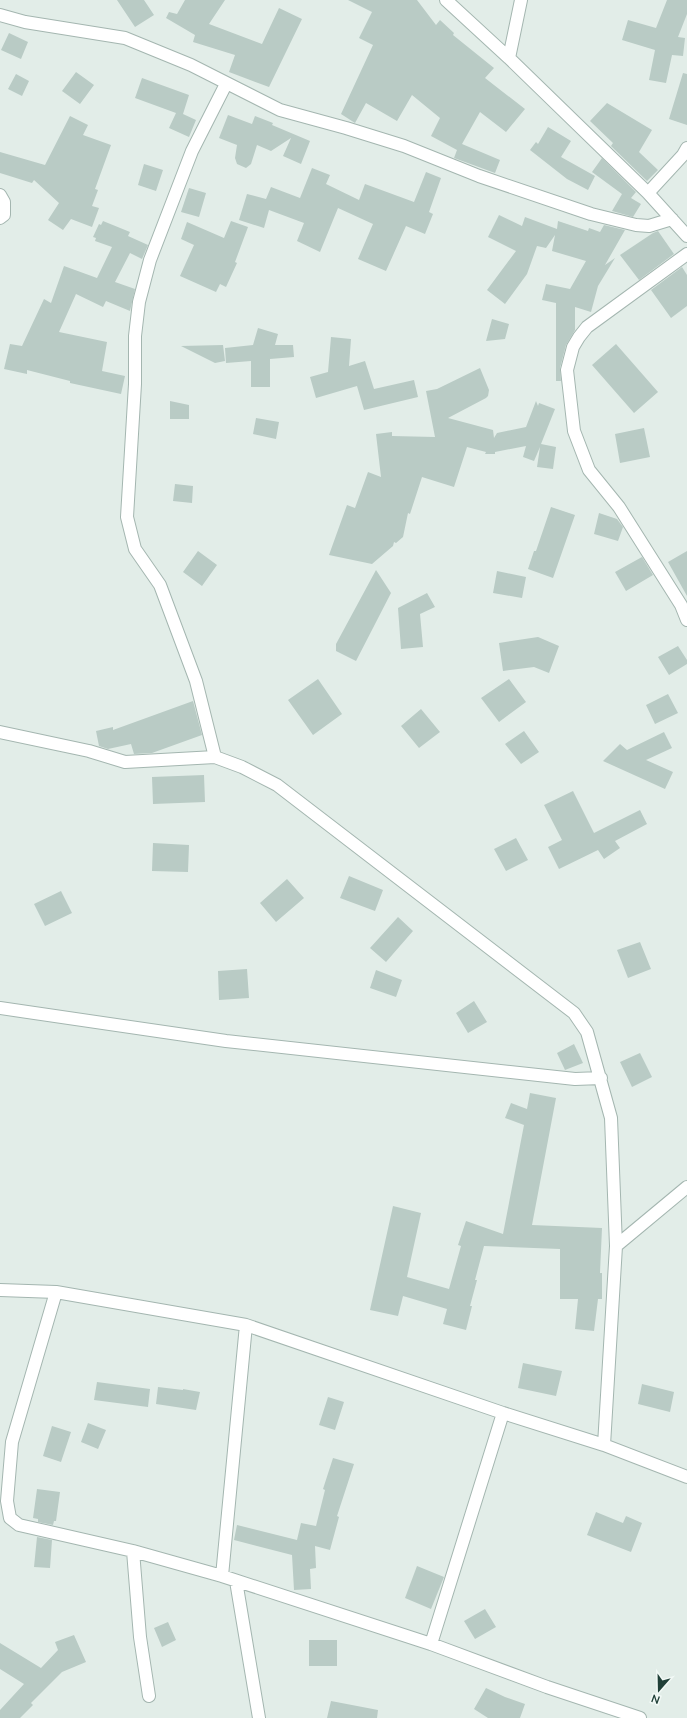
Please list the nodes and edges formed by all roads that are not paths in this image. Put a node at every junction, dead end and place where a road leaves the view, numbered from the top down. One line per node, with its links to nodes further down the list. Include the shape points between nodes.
1 (446, 0): 4 (street)
2 (521, 0): 4 (street)
3 (0, 15): 5 (street, via 25,22 124,38 191,64)
4 (509, 58): 7 (street)
5 (226, 84): 10 (street, via 280,110 404,146 479,176 591,214 636,226 649,226); 15 (street, via 192,152 150,260 139,302 135,336 136,384 127,517 135,549 160,584 196,680)
6 (687, 148): 7 (street)
7 (648, 193): 10 (street)
8 (0, 196): 9 (street, via 4,202 4,214)
9 (0, 218)
10 (672, 219): 11 (street)
11 (687, 236)
12 (687, 254): 13 (street, via 587,327 573,347 567,370 574,431 589,470 619,507 681,605)
13 (687, 620)
14 (0, 732): 15 (street, via 89,751 125,762)
15 (215, 757): 17 (street, via 278,785 574,1013 587,1032)
16 (0, 1008): 17 (street, via 226,1041 567,1078)
17 (601, 1078): 19 (street, via 611,1118)
18 (687, 1187): 19 (street)
19 (616, 1246): 24 (street)
20 (0, 1290): 21 (street)
21 (56, 1292): 22 (street); 26 (street, via 12,1442 7,1500 10,1518 19,1525)
22 (246, 1325): 23 (street); 27 (street)
23 (503, 1413): 24 (street); 29 (street)
24 (604, 1445): 25 (street)
25 (687, 1477)
26 (133, 1551): 27 (street); 30 (street, via 140,1637)
27 (222, 1576): 28 (street)
28 (236, 1581): 29 (street); 31 (street)
29 (431, 1644): 32 (street)
30 (149, 1696)
31 (259, 1718)
32 (640, 1718)

